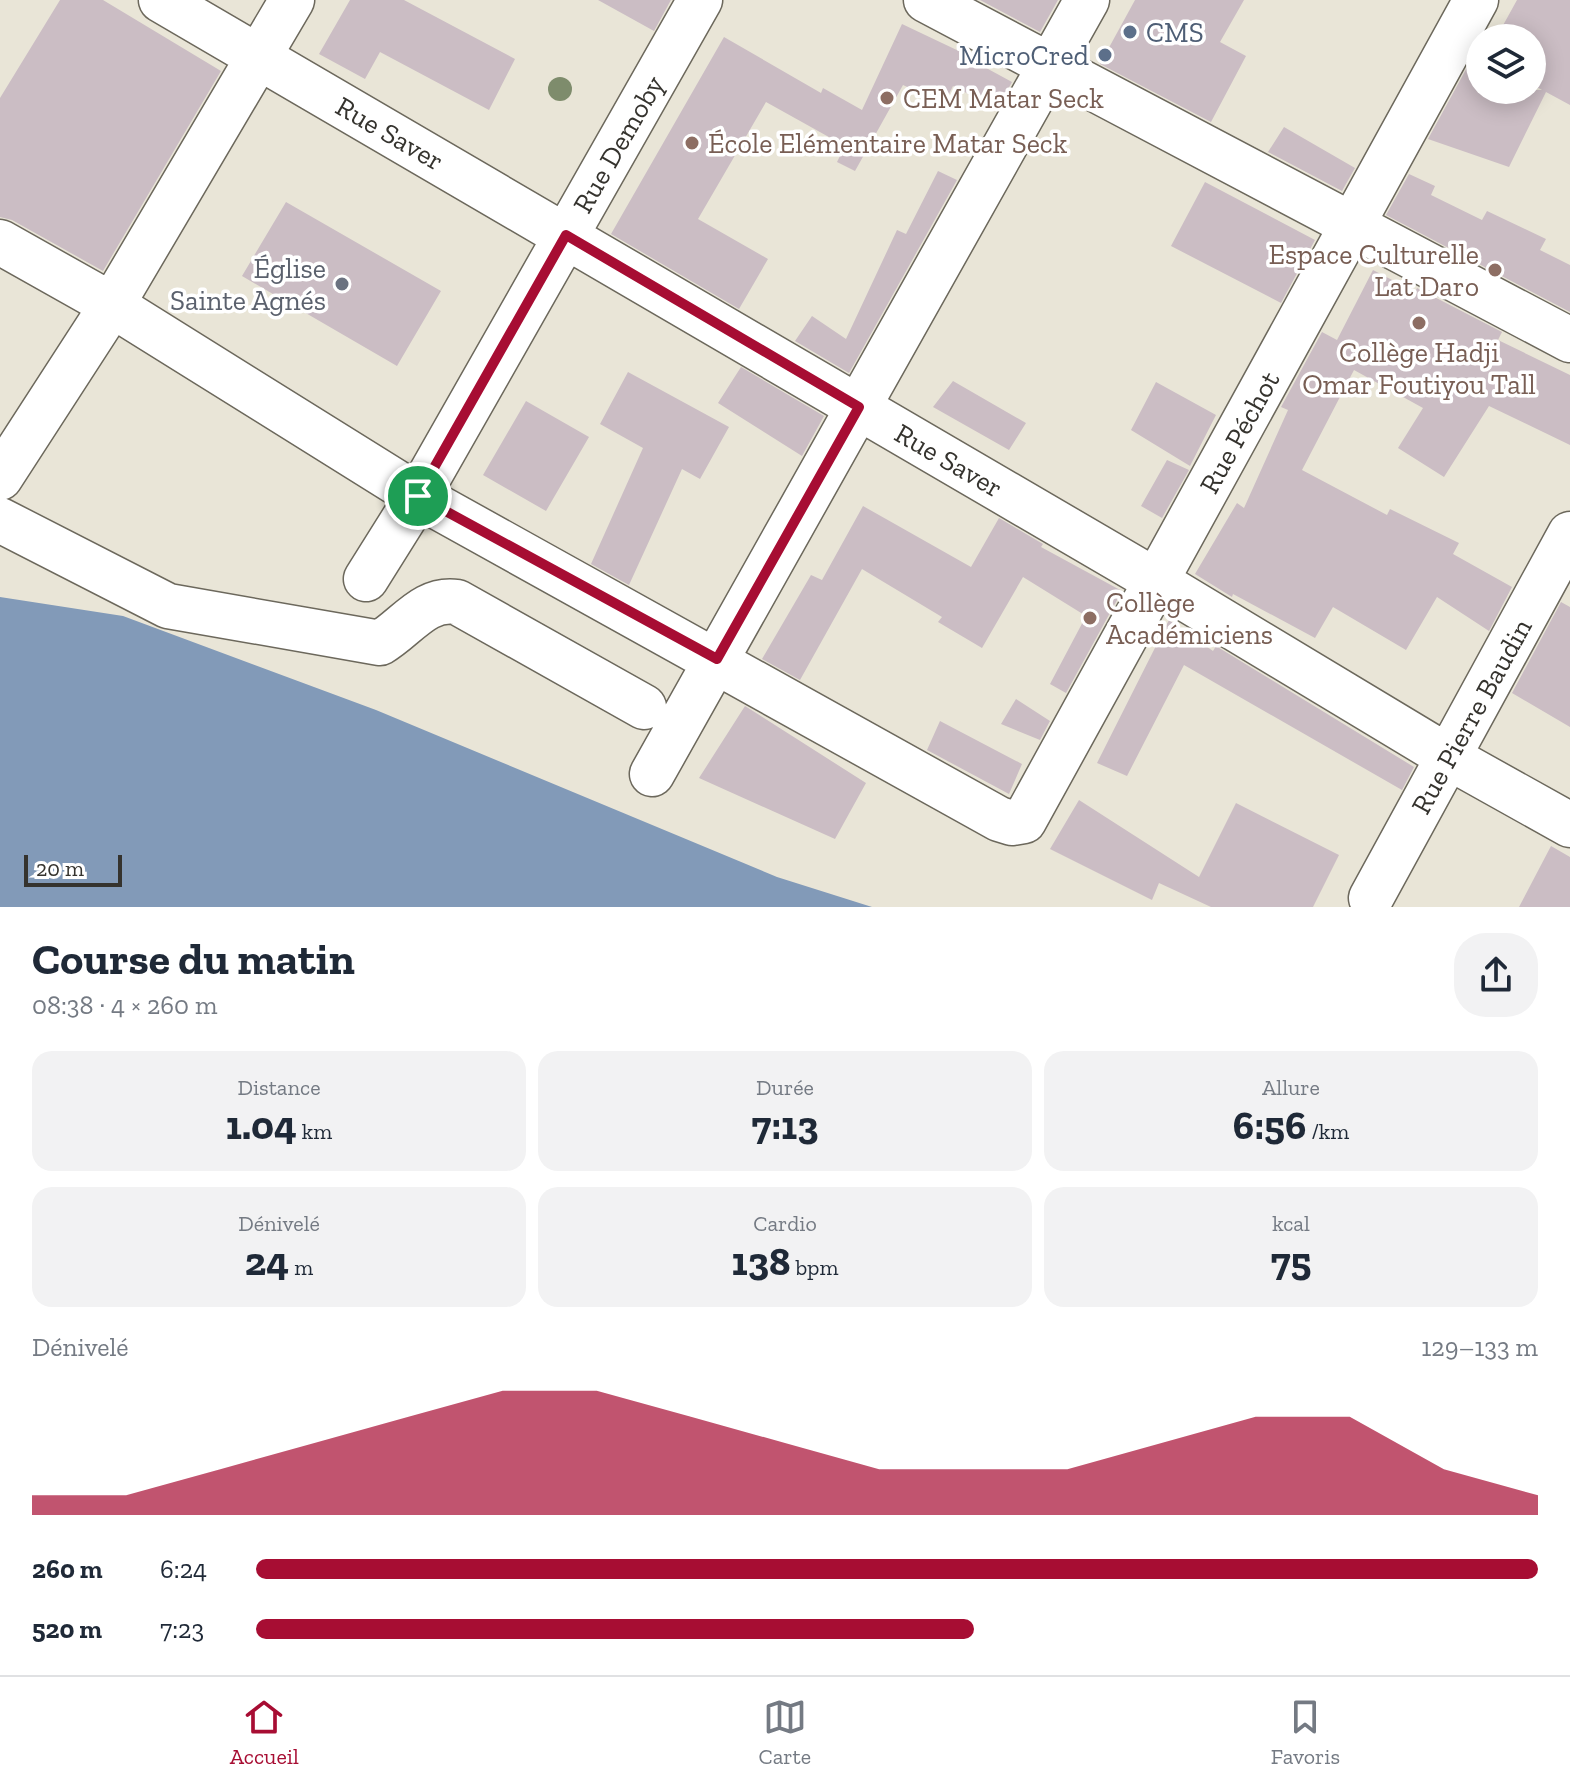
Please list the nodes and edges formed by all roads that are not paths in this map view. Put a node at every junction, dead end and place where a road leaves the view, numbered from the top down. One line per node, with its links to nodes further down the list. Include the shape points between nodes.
1 (161, 0): 7 (street, Rue Saver)
2 (292, 0): 7 (street)
3 (700, 0): 10 (street, Rue Demoby)
4 (926, 0): 8 (street)
5 (1087, 0): 8 (street)
6 (1476, 0): 9 (street, Rue Péchot)
7 (259, 56): 10 (street, Rue Saver); 12 (street)
8 (1050, 67): 9 (street); 14 (street)
9 (1353, 225): 13 (street); 20 (street, Rue Péchot)
10 (566, 235): 14 (street, Rue Saver); 16 (street, Rue Demoby)
11 (0, 242): 12 (street)
12 (112, 305): 15 (street); 16 (street)
13 (1570, 340)
14 (859, 407): 20 (street, Rue Saver); 21 (street)
15 (0, 478)
16 (418, 496): 19 (street, Rue Demoby); 21 (street)
17 (0, 520): 22 (street, via 168,606 199,612 380,643 430,604 457,602)
18 (1570, 534): 23 (street, Rue Pierre Baudin)
19 (366, 579)
20 (1156, 581): 21 (street, Rue Péchot, via 1024,821 999,819); 23 (street, Rue Saver)
21 (717, 659): 24 (street)
22 (644, 707)
23 (1450, 758): 25 (street, Rue Saver); 26 (street, Rue Pierre Baudin)
24 (652, 774)
25 (1570, 825)
26 (1371, 898)

